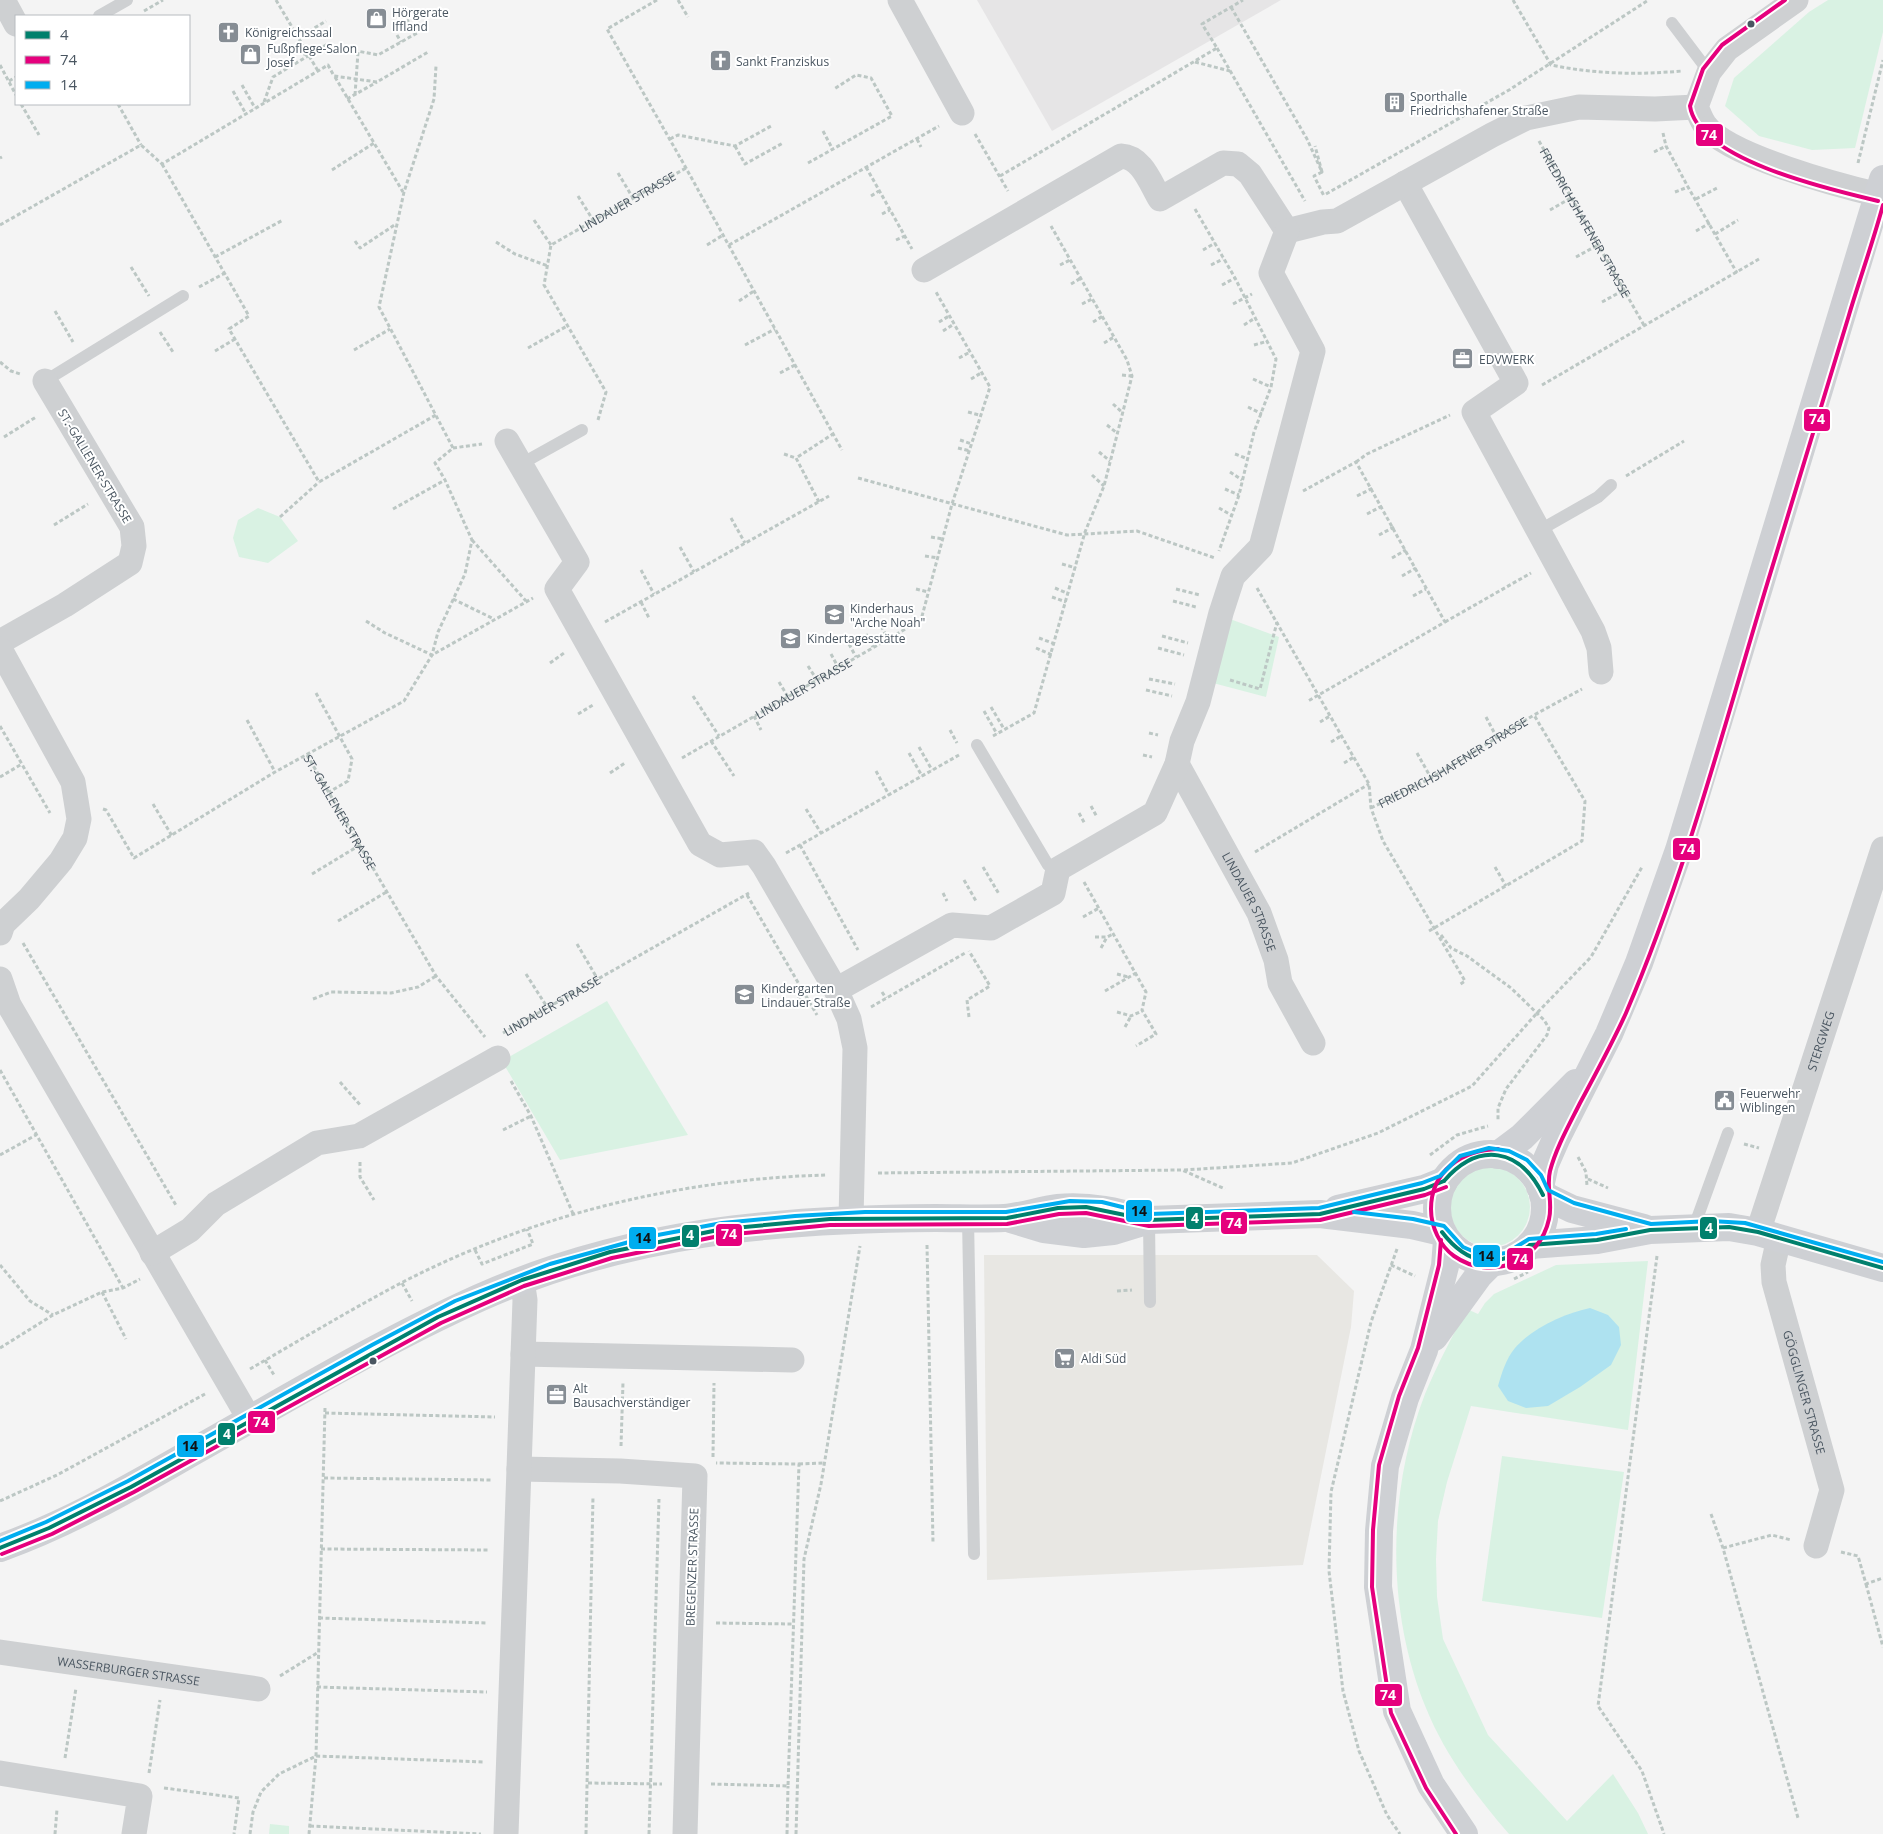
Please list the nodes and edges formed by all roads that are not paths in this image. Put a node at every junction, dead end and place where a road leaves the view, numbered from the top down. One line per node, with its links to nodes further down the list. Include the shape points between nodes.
1 (3, 0): 6 (street)
2 (126, 0): 5 (lane)
3 (900, 0): 10 (street)
4 (1796, 0): 8 (street)
5 (100, 15)
6 (15, 22)
7 (1672, 23): 8 (lane)
8 (1706, 68): 9 (street)
9 (1696, 107): 11 (street, via 1579,107 1526,118); 12 (street, via 1705,125 1723,140 1754,156 1852,189)
10 (962, 113)
11 (1405, 183): 13 (street, via 1336,222); 21 (street, via 1516,383 1474,412)
12 (1881, 187): 34 (main road, via 1679,850 1639,963 1609,1034)
13 (1288, 231): 14 (street, via 1250,174 1238,164 1223,163 1160,198 1138,162 1121,156); 26 (street, via 1271,273 1313,350 1261,546 1233,576)
14 (924, 270)
15 (183, 296): 16 (lane, ST.-GALLENER-STRASSE)
16 (45, 382): 22 (street, ST.-GALLENER-STRASSE, via 132,527 134,546 130,563)
17 (582, 430): 19 (lane)
18 (507, 441): 19 (street)
19 (521, 464): 31 (street, via 577,562 557,589 700,844 720,855 754,852)
20 (1611, 485): 21 (lane, via 1598,497)
21 (1540, 530): 24 (street, via 1593,631 1599,648)
22 (0, 642)
23 (0, 650): 29 (street, via 73,782 79,819 75,838 61,861)
24 (1601, 672)
25 (977, 745): 28 (lane, via 1048,866)
26 (1177, 764): 28 (street, via 1155,813); 32 (street, LINDAUER STRASSE, via 1259,912 1276,960 1281,986)
27 (1883, 849): 45 (street, STERGWEG, via 1784,1156)
28 (1065, 864): 31 (street, via 1053,893 991,928 952,925)
29 (4, 925)
30 (0, 980): 48 (street, via 9,1004)
31 (836, 990): 40 (street, via 849,1019 855,1048)
32 (1313, 1043)
33 (494, 1050): 48 (street, via 452,1081 360,1136 317,1143 216,1204)
34 (1589, 1070): 36 (main road, via 1522,1137); 38 (main road, via 1546,1164)
35 (1727, 1136): 43 (lane)
36 (1498, 1155): 37 (main road, via 1471,1158 1456,1167); 38 (main road, via 1523,1165)
37 (1444, 1181): 39 (main road, via 1424,1189); 46 (main road, via 1436,1207)
38 (1542, 1191): 44 (main road, via 1572,1210); 47 (main road, via 1543,1223)
39 (1320, 1214): 42 (main road); 46 (main road, via 1412,1225)
40 (858, 1218): 41 (main road); 51 (main road, via 756,1225 683,1236 595,1256)
41 (968, 1218): 42 (main road, via 1007,1218 1044,1229 1084,1234 1113,1231); 60 (lane)
42 (1149, 1220): 52 (lane)
43 (1694, 1227): 44 (main road); 45 (main road, via 1729,1227)
44 (1655, 1230): 47 (main road, via 1597,1240)
45 (1768, 1235): 49 (main road); 58 (street, GÖGGLINGER STRASSE, via 1776,1291 1832,1490)
46 (1444, 1236): 50 (main road, via 1466,1256); 53 (main road, via 1445,1266)
47 (1532, 1257): 50 (main road, via 1508,1259)
48 (156, 1261): 56 (street)
49 (1883, 1268)
50 (1499, 1272): 53 (main road, via 1479,1275)
51 (522, 1280): 54 (street, via 525,1300); 56 (main road, via 424,1324)
52 (1150, 1302)
53 (1424, 1350): 67 (main road, via 1402,1407 1385,1466 1378,1587 1397,1711 1431,1785)
54 (523, 1354): 55 (street); 57 (street)
55 (792, 1360)
56 (250, 1420): 59 (main road, via 92,1508)
57 (518, 1474): 65 (street); 66 (street, BREGENZER STRASSE, via 620,1471 695,1476)
58 (1816, 1546)
59 (0, 1548)
60 (974, 1554)
61 (0, 1652): 62 (street, WASSERBURGER STRASSE)
62 (258, 1689)
63 (0, 1774): 64 (street, via 144,1790)
64 (134, 1834)
65 (506, 1834)
66 (685, 1834)
67 (1464, 1834)

